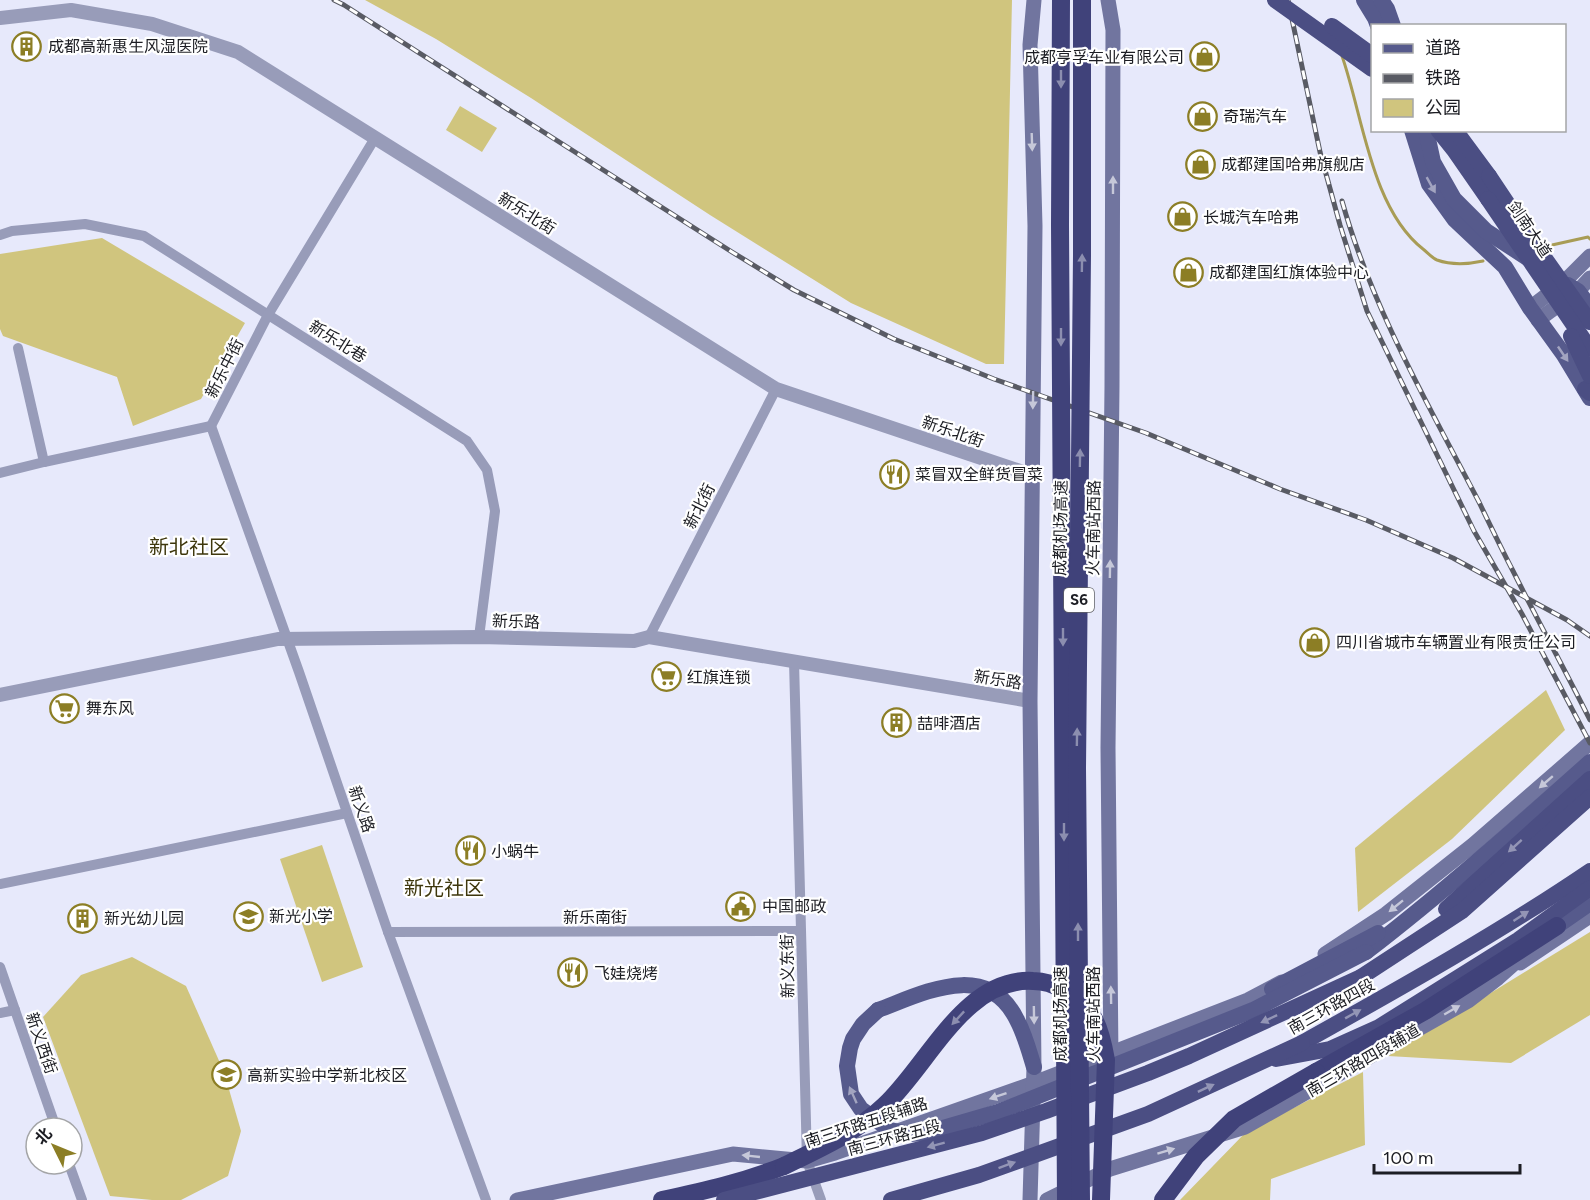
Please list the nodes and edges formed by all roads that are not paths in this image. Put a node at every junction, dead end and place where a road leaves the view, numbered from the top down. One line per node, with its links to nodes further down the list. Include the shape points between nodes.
1 (1034, 0): 35 (main road, one-way to 35, via 1030,45 1035,226)
2 (1061, 0): 79 (highway, 成都机场高速 / S6, one-way to 79, bridge)
3 (1082, 0): 80 (highway, 成都机场高速 / S6, one-way to 3, bridge, via 1077,768)
4 (1108, 0): 63 (main road, 火车南站西路, one-way to 4, via 1108,748 1113,30)
5 (1275, 0): 13 (highway, bridge)
6 (1295, 0): 12 (highway, bridge)
7 (1364, 0): 10 (main road)
8 (1381, 0): 11 (main road)
9 (0, 18): 18 (street, 新乐北街, via 71,10 163,27 238,52)
10 (1378, 24)
11 (1392, 24)
12 (1371, 54)
13 (1371, 68)
14 (1413, 132): 25 (main road, one-way to 25, via 1429,184 1455,220 1505,267)
15 (1426, 132): 22 (main road, via 1433,162 1454,199 1486,231)
16 (1440, 132): 23 (highway, 剑南大道, bridge)
17 (1456, 132): 27 (highway, 剑南大道, bridge)
18 (375, 138): 26 (street, 新乐中街); 30 (street, 新乐北街)
19 (0, 235): 26 (street, 新乐北巷, via 85,224 144,236)
20 (1590, 256): 22 (main road)
21 (1590, 278): 22 (main road)
22 (1571, 287): 24 (main road); 25 (main road)
23 (1552, 295): 29 (highway, 剑南大道, bridge); 31 (highway, bridge)
24 (1590, 307)
25 (1534, 314): 31 (main road, one-way to 31)
26 (268, 315): 32 (street, 新乐中街); 36 (street, 新乐北巷, via 467,441 487,470 495,511)
27 (1590, 322)
28 (18, 348): 33 (street)
29 (1590, 349)
30 (776, 389): 35 (street, 新乐北街); 37 (street, 新北街)
31 (1589, 389)
32 (212, 426): 33 (street); 38 (street, 新义路)
33 (44, 462): 34 (street)
34 (0, 473)
35 (1032, 475): 41 (main road)
36 (479, 637): 37 (street, 新乐路, via 634,641); 38 (street, 新乐路)
37 (649, 637): 39 (street, 新乐路)
38 (287, 639): 40 (street, 新乐路); 46 (street, 新义路)
39 (794, 662): 41 (street, 新乐路); 54 (street, 新义东街)
40 (0, 695)
41 (1030, 701): 64 (main road, one-way to 64)
42 (1590, 743): 59 (main road, one-way to 59, via 1473,845 1386,914)
43 (1590, 762): 48 (main road)
44 (1590, 779): 56 (highway, 南三环路四段, one-way to 56)
45 (1590, 797): 56 (highway, 南三环路四段, via 1462,911)
46 (347, 813): 49 (street); 55 (street, 新义路)
47 (1590, 871): 62 (highway, 南三环路四段, one-way to 47, via 1497,932)
48 (1458, 879): 59 (main road, via 1387,928); 64 (main road, one-way to 64, bridge, via 1366,952 1253,1010 998,1112 926,1133 890,1130 861,1109 851,1094 847,1066 853,1039 878,1010 955,985 992,992 1005,1003 1017,1019)
49 (0, 884)
50 (1590, 888): 62 (highway, via 1518,940 1379,1027 1330,1049)
51 (1590, 903): 53 (main road, 南三环路四段辅道)
52 (1590, 916): 58 (main road)
53 (1557, 926): 58 (main road, 南三环路四段辅道); 83 (highway, bridge, via 1425,1011 1234,1119 1196,1156)
54 (801, 931): 55 (street, 新乐南街); 67 (street, 新义东街)
55 (388, 932): 71 (street, 新义路)
56 (1408, 945): 65 (highway, 南三环路四段, one-way to 65, bridge, via 1360,976 1188,1056)
57 (0, 968): 60 (street, 新义西街)
58 (1498, 978): 68 (main road, 南三环路四段辅道, one-way to 58, via 1245,1127 1468,1001)
59 (1272, 989): 63 (main road)
60 (15, 1010): 61 (street); 66 (street, 新义西街)
61 (0, 1014)
62 (1301, 1048): 76 (highway, 南三环路四段, one-way to 62, bridge, via 979,1174 1148,1114)
63 (1111, 1053): 64 (main road, 南三环路五段辅路); 68 (main road, 火车南站西路)
64 (1034, 1075): 67 (main road, 南三环路五段辅路, one-way to 67); 77 (main road)
65 (1072, 1102): 74 (highway, 南三环路五段, one-way to 74, bridge, via 982,1133)
66 (52, 1116)
67 (807, 1161): 72 (main road, 南三环路五段辅路, one-way to 72, via 734,1154); 75 (street, 新义东街)
68 (1110, 1169): 78 (main road); 82 (main road, 火车南站西路)
69 (73, 1176): 70 (street)
70 (82, 1200)
71 (486, 1200)
72 (517, 1200)
73 (662, 1200): 81 (highway, one-way to 73, bridge, via 1106,1060 1102,1038 1085,1005 1073,995 1044,981 1026,980 993,990 974,1002 884,1106 823,1147 755,1178)
74 (724, 1200)
75 (821, 1200)
76 (891, 1200)
77 (1030, 1200)
78 (1047, 1200)
79 (1066, 1200)
80 (1081, 1200)
81 (1101, 1200)
82 (1109, 1200)
83 (1163, 1200)

